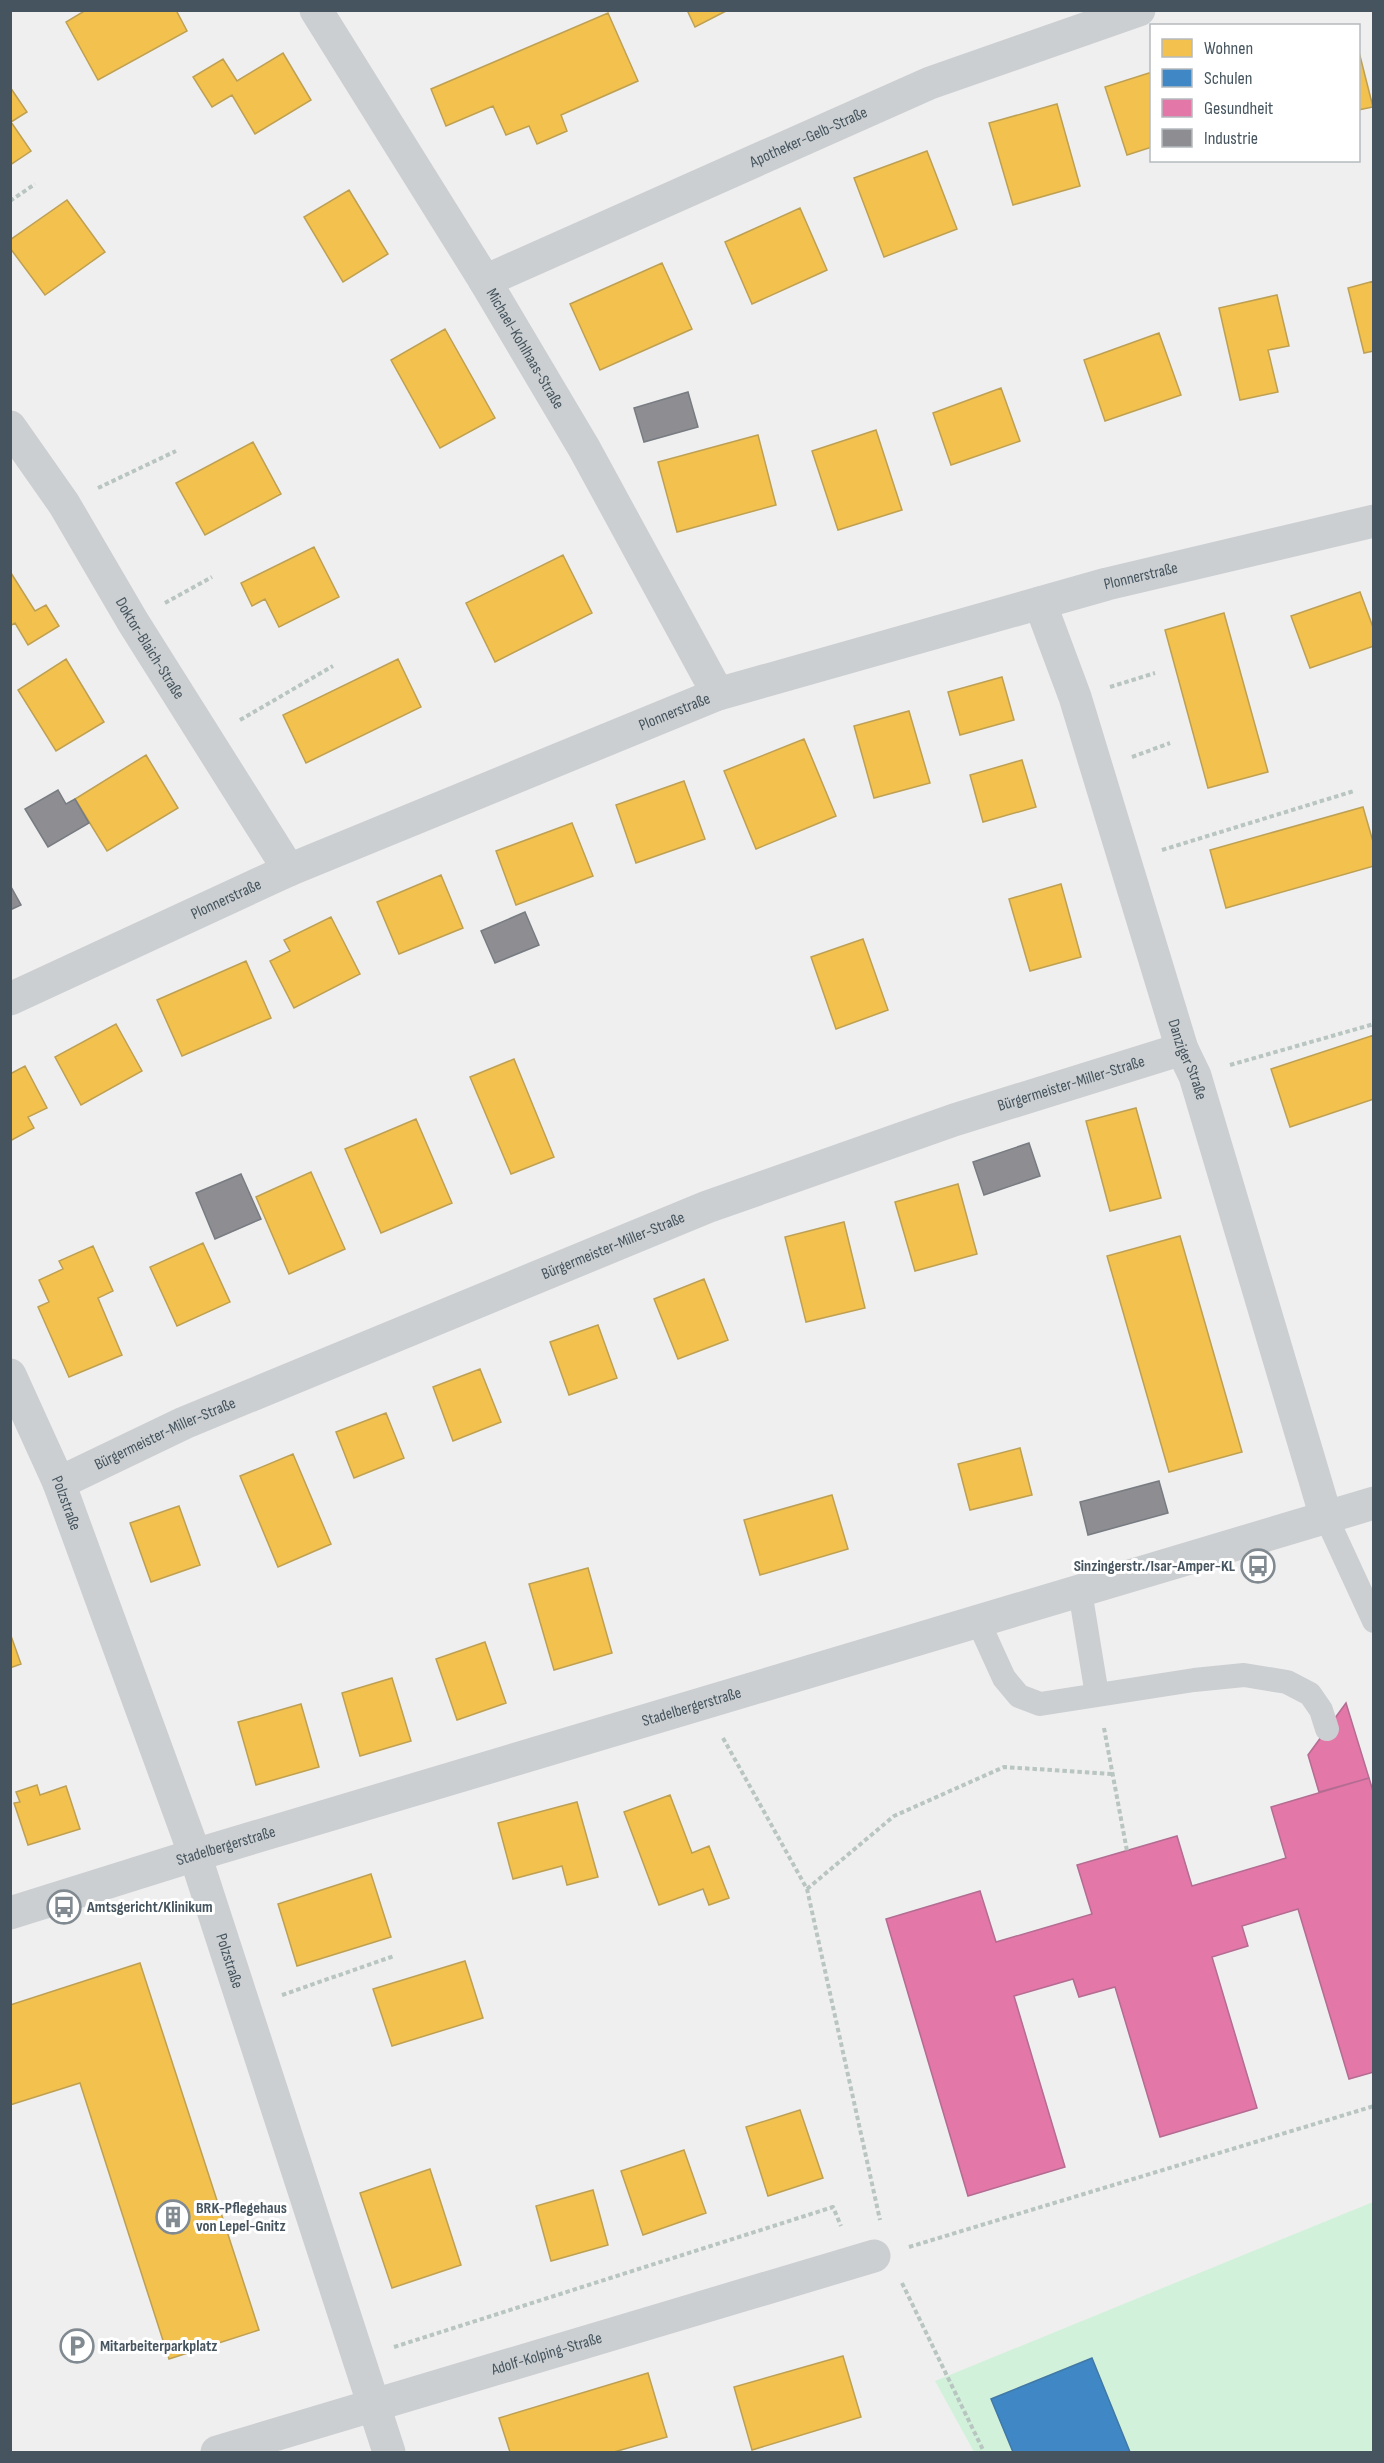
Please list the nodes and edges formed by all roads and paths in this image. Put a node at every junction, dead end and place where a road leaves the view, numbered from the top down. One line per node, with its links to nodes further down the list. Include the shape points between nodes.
1 (316, 10): 5 (street, Michael-Kohlhaas-Straße)
2 (1139, 10): 5 (street, Apotheker-Gelb-Straße, via 930,84)
3 (35, 184): 4 (path)
4 (10, 201)
5 (485, 281): 15 (street, Michael-Kohlhaas-Straße, via 584,448)
6 (10, 427): 8 (street, Doktor-Blaich-Straße)
7 (176, 451): 8 (path)
8 (64, 504): 12 (street, Doktor-Blaich-Straße)
9 (1374, 521): 11 (street, Plonnerstraße)
10 (212, 577): 12 (path)
11 (1040, 603): 15 (street, Plonnerstraße); 16 (street, Danziger Straße)
12 (133, 622): 17 (street, Doktor-Blaich-Straße)
13 (333, 666): 17 (path)
14 (1155, 673): 16 (path)
15 (718, 694): 20 (street, Plonnerstraße)
16 (1075, 697): 19 (street, Danziger Straße)
17 (208, 739): 20 (street, Doktor-Blaich-Straße)
18 (1354, 791): 19 (path)
19 (1125, 861): 23 (street, Danziger Straße)
20 (289, 870): 21 (street, Plonnerstraße)
21 (10, 999)
22 (1374, 1024): 23 (path)
23 (1188, 1062): 25 (street, Bürgermeister-Miller-Straße, via 954,1120 707,1207 184,1422); 27 (street, Danziger Straße)
24 (10, 1375): 25 (street, Polzstraße)
25 (59, 1484): 36 (street, Polzstraße)
26 (1374, 1503): 27 (street, Stadelbergerstraße)
27 (1326, 1517): 28 (street, Stadelbergerstraße); 29 (lane)
28 (1080, 1591): 30 (street, Stadelbergerstraße); 31 (lane)
29 (1374, 1621)
30 (978, 1622): 31 (lane, via 1004,1678 1019,1696 1040,1704); 32 (street, Stadelbergerstraße)
31 (1097, 1695): 33 (lane, via 1244,1676 1287,1682 1310,1694); 34 (path)
32 (704, 1703): 36 (street, Stadelbergerstraße); 37 (path)
33 (1327, 1729)
34 (1112, 1774): 35 (path); 37 (path, via 1004,1767 894,1816)
35 (1127, 1851)
36 (195, 1855): 38 (street, Stadelbergerstraße); 40 (street, Polzstraße)
37 (807, 1889): 42 (path)
38 (10, 1913)
39 (394, 1956): 40 (path)
40 (245, 2008): 43 (street, Polzstraße)
41 (1374, 2106): 42 (path)
42 (873, 2256): 43 (path, via 833,2206); 44 (street, Adolf-Kolping-Straße); 47 (path)
43 (359, 2358): 44 (street, Polzstraße)
44 (375, 2406): 45 (street, Adolf-Kolping-Straße); 46 (street, Polzstraße)
45 (218, 2452)
46 (389, 2452)
47 (984, 2452)

